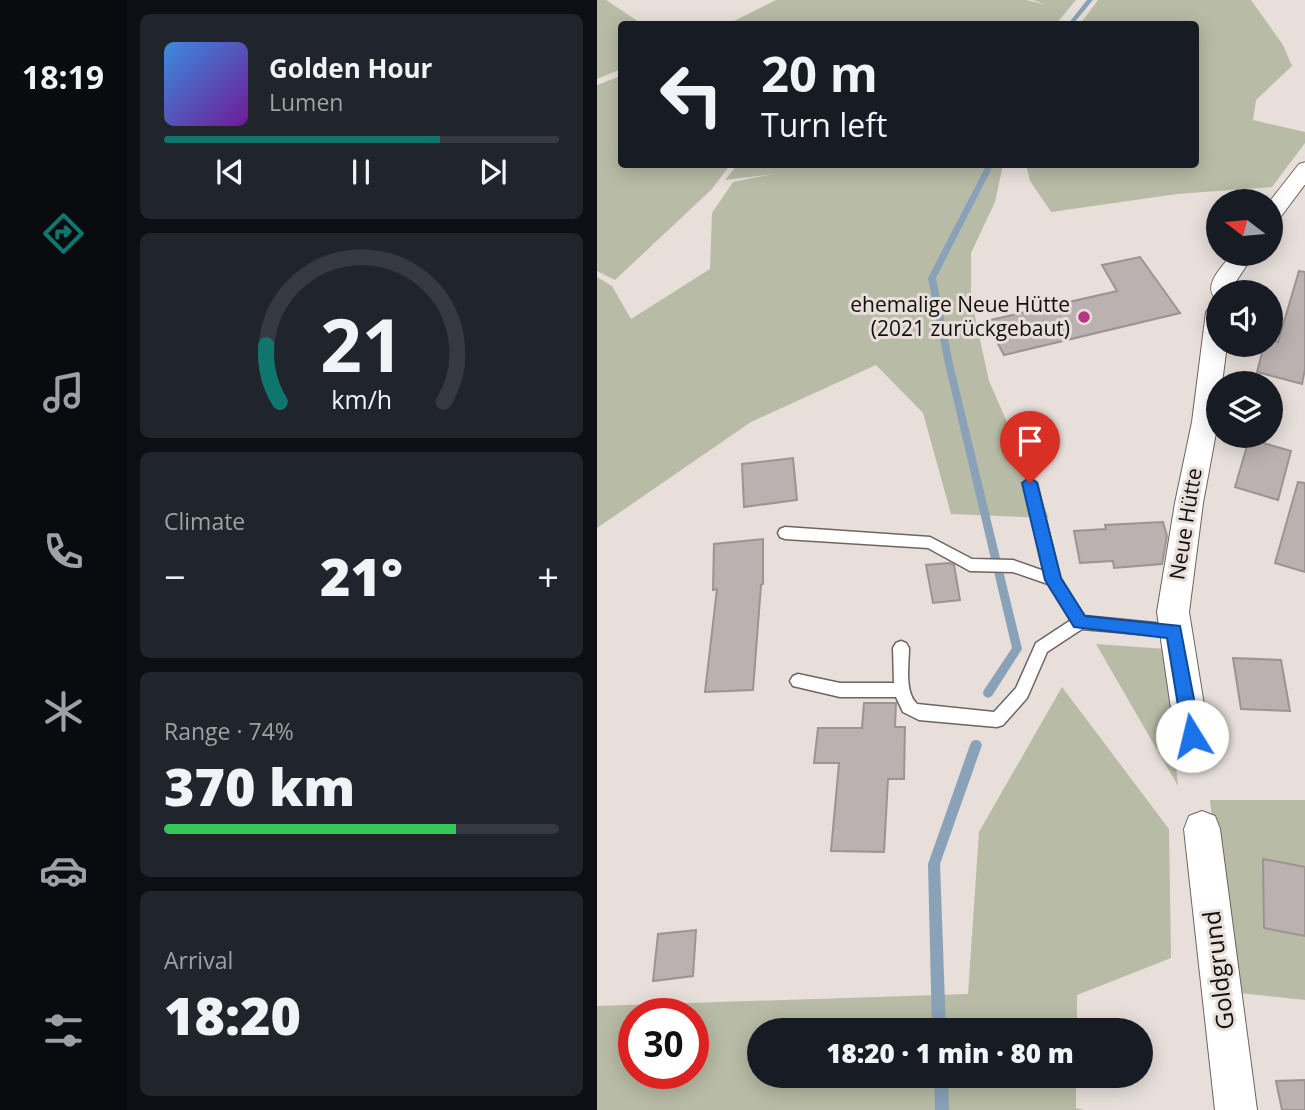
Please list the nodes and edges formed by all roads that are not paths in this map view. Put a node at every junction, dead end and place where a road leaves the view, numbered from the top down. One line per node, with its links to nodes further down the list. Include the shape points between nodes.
1 (1305, 168): 2 (street)
2 (1283, 198)
3 (1213, 357): 8 (street, Neue Hütte, via 1173,612)
4 (1030, 483): 6 (lane)
5 (785, 533): 6 (lane, via 930,543 970,565 1013,566)
6 (1053, 580): 7 (lane)
7 (1080, 622): 8 (lane); 11 (lane, via 1041,648 1022,693 997,720 919,713 909,709)
8 (1175, 631): 12 (street, Neue Hütte)
9 (901, 648): 11 (lane)
10 (798, 681): 11 (lane, via 840,690)
11 (902, 690)
12 (1192, 736)
13 (1202, 829): 14 (street, Goldgrund)
14 (1236, 1110)

